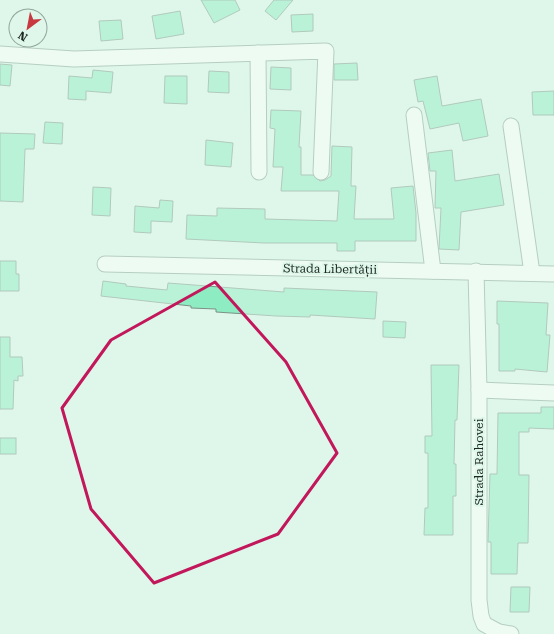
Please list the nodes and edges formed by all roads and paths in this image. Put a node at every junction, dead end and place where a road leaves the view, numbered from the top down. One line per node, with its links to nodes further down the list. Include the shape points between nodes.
1 (258, 53): 2 (street, via 74,59); 5 (street); 6 (street, via 326,51)
2 (0, 54)
3 (414, 115): 8 (street)
4 (511, 126): 10 (street)
5 (259, 172)
6 (321, 172)
7 (105, 264): 8 (street, Strada Libertății)
8 (434, 271): 9 (street, Strada Libertății)
9 (476, 271): 10 (street, Strada Libertății); 12 (street, Strada Rahovei)
10 (532, 273): 11 (street, Strada Libertății)
11 (554, 274)
12 (479, 390): 13 (street); 14 (street, Strada Rahovei, via 481,616 484,624 499,632)
13 (554, 393)
14 (511, 634)

